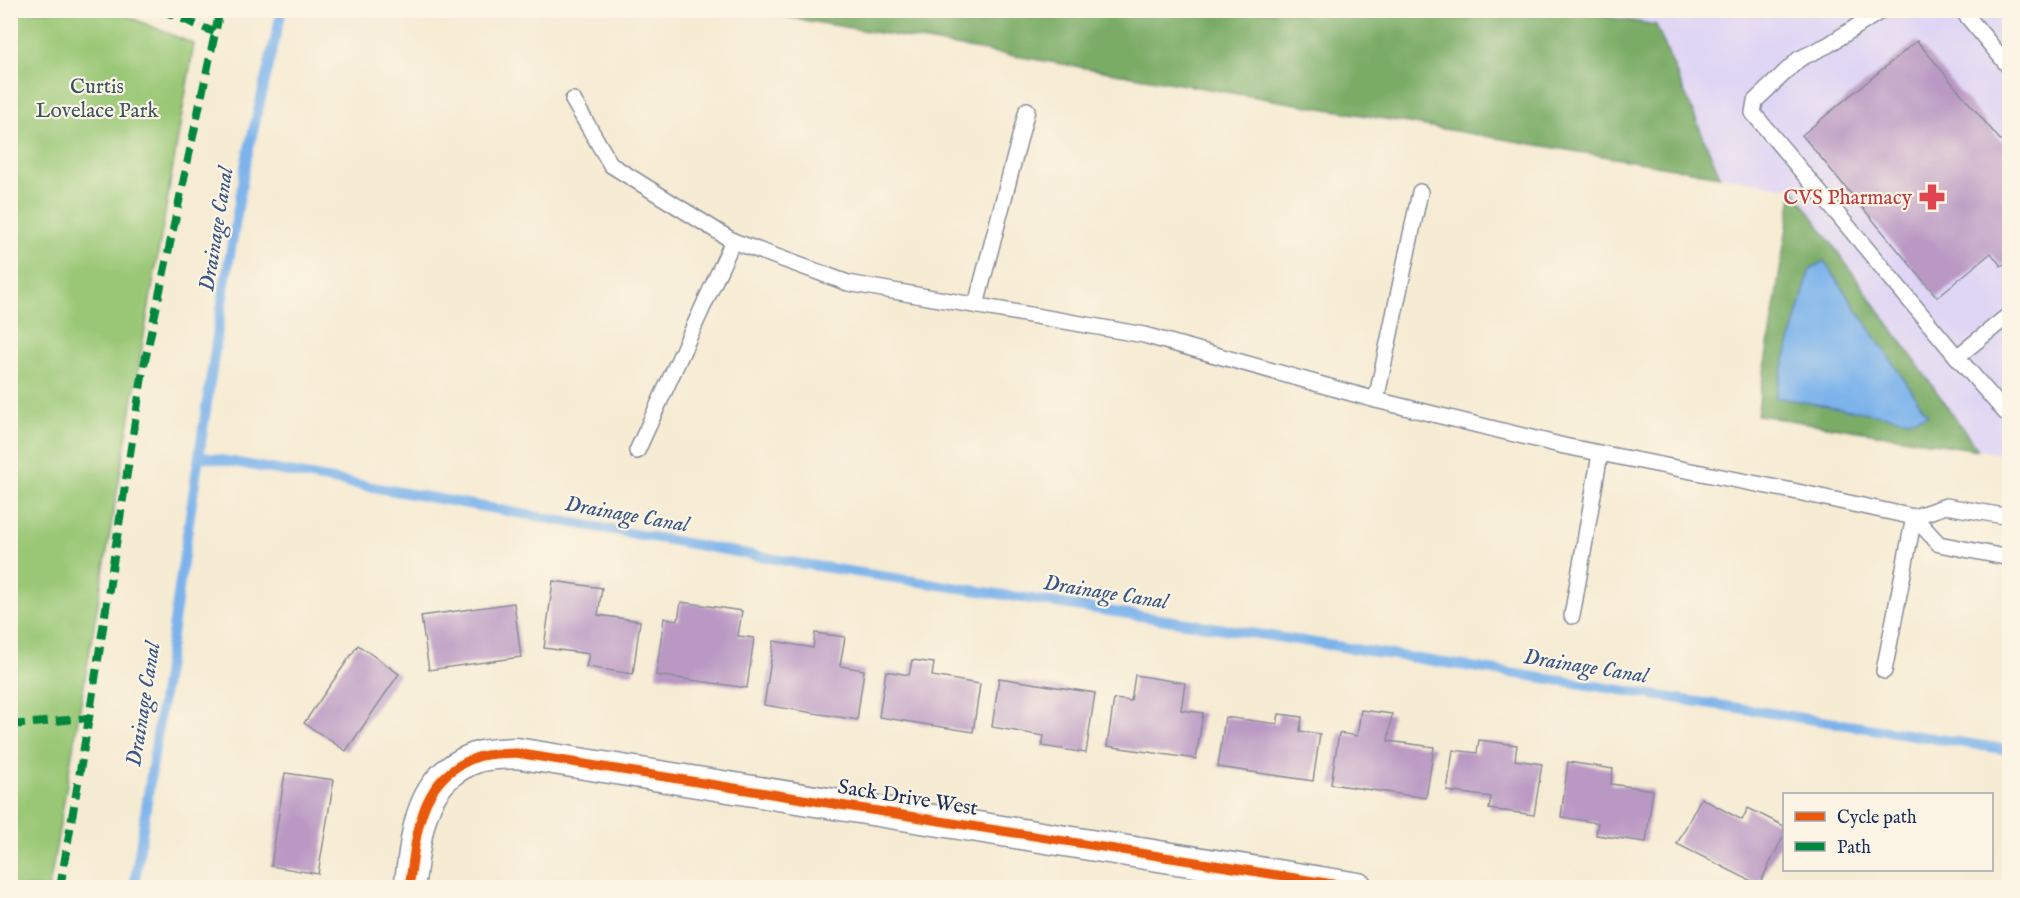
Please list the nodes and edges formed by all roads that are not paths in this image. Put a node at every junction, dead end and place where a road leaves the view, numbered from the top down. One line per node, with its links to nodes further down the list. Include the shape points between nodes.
1 (1882, 10): 10 (lane, via 1799,59 1755,101 1753,113)
2 (1962, 10): 3 (lane)
3 (2010, 68)
4 (573, 100): 7 (lane, via 611,165)
5 (1027, 110): 8 (lane)
6 (1420, 192): 11 (lane)
7 (733, 242): 8 (lane, via 848,283); 13 (lane)
8 (976, 305): 11 (lane, via 1144,335)
9 (2010, 314): 10 (lane)
10 (1957, 357): 12 (lane)
11 (1376, 400): 14 (lane)
12 (2010, 414)
13 (637, 452)
14 (1600, 453): 15 (lane); 18 (lane)
15 (1914, 517): 16 (lane, via 1946,506); 17 (lane, via 1939,544); 19 (lane)
16 (2010, 517)
17 (2010, 558)
18 (1572, 616)
19 (1884, 671)
20 (409, 888): 21 (street, Sack Drive West, via 419,818 431,791 455,766 477,757 516,753)
21 (1358, 888)

